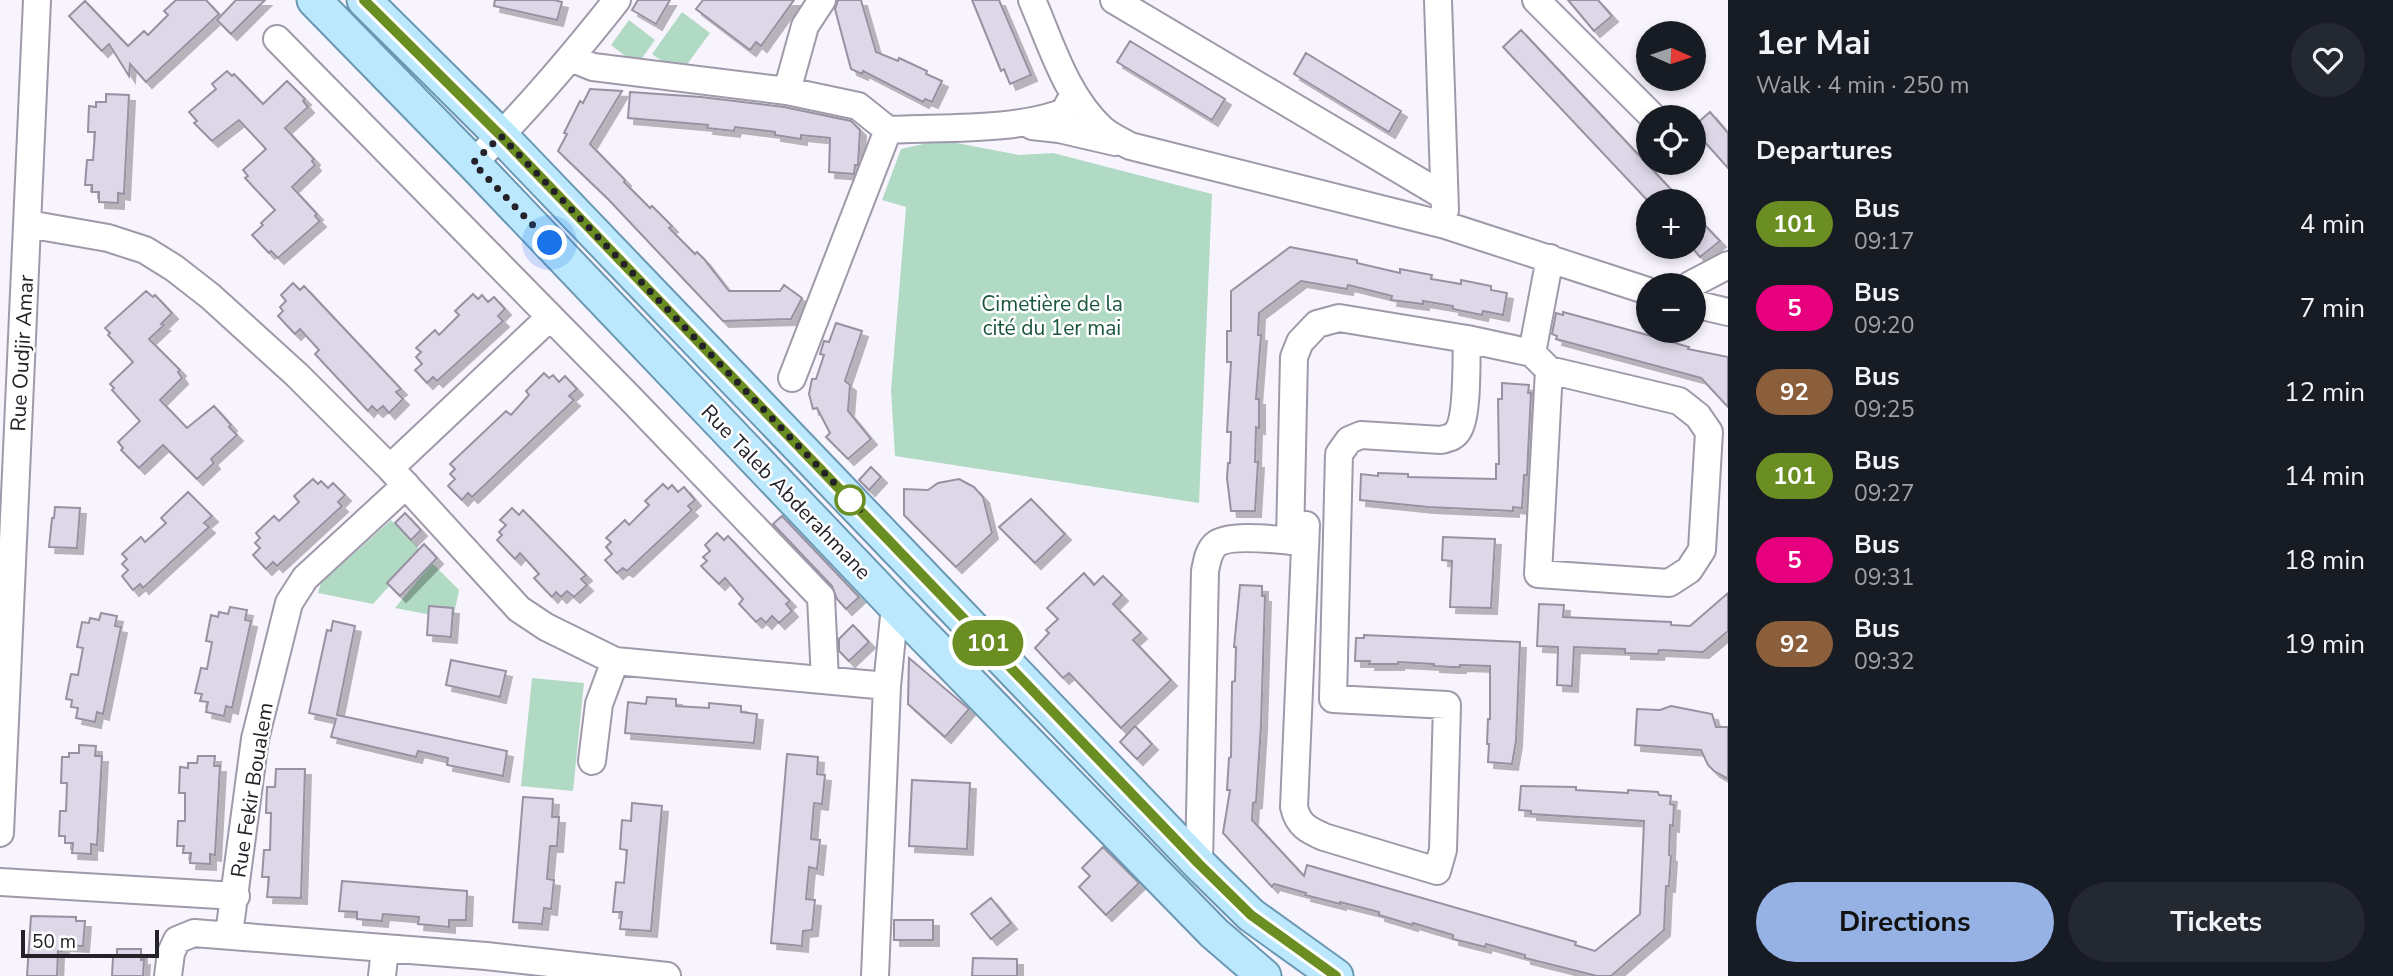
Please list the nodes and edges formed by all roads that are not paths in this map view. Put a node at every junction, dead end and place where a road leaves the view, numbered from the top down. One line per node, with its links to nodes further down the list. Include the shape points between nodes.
1 (37, 0): 21 (street, Rue Oudjir Amar)
2 (314, 0): 19 (main road, Rue Taleb Abderahmane)
3 (364, 0): 17 (main road, Rue Taleb Abderahmane)
4 (617, 0): 11 (street)
5 (822, 0): 12 (street, via 804,26)
6 (1032, 0): 13 (street)
7 (1114, 0): 20 (street)
8 (1438, 0): 20 (street)
9 (1536, 0): 14 (street)
10 (277, 39): 29 (street)
11 (571, 58): 12 (street, via 593,67); 17 (street)
12 (787, 91): 16 (street, via 858,106)
13 (1074, 94): 15 (street, via 1064,112); 18 (street, via 1104,131)
14 (1642, 105)
15 (1013, 124): 16 (street); 18 (street, via 1059,129)
16 (888, 130): 32 (street)
17 (501, 136): 19 (street); 44 (main road, Rue Taleb Abderahmane)
18 (1130, 146): 22 (street)
19 (473, 163): 36 (main road, Rue Taleb Abderahmane)
20 (1444, 196): 22 (street)
21 (28, 224): 33 (street, via 108,238 145,250 174,268 258,338); 37 (street, Rue Oudjir Amar)
22 (1445, 225): 23 (street)
23 (1550, 258): 26 (street); 31 (street)
24 (1728, 265): 25 (street)
25 (1706, 277)
26 (1636, 287)
27 (1706, 307): 28 (street)
28 (1728, 312)
29 (549, 318): 33 (street, Rue Fekir Boualem); 39 (street, via 821,597)
30 (1467, 339): 31 (street); 34 (street, via 1460,428 1441,440 1361,435 1349,440 1339,454); 35 (street, via 1339,318 1317,324 1308,332 1294,357)
31 (1541, 362): 31 (street, via 1538,574 1669,583 1689,570 1702,550 1709,432 1679,401)
32 (792, 377)
33 (398, 476): 38 (street, via 519,609); 47 (street, Rue Fekir Boualem, via 305,578 289,603 256,739)
34 (1338, 526): 35 (street); 35 (street, via 1333,699 1447,705 1443,850 1437,871 1324,837 1307,830 1296,818)
35 (1298, 533): 44 (street, via 1230,539 1212,548 1208,557)
36 (895, 606): 40 (street); 56 (main road, Rue Taleb Abderahmane, via 1214,933)
37 (4, 657): 41 (street, Rue Oudjir Amar)
38 (615, 661): 39 (street); 42 (street, via 599,704)
39 (825, 680): 40 (street)
40 (887, 686): 55 (street)
41 (2, 751): 43 (street, Rue Oudjir Amar)
42 (592, 761)
43 (0, 832)
44 (1199, 864): 57 (main road, Rue Taleb Abderahmane, via 1251,915)
45 (0, 882): 46 (street)
46 (186, 893): 47 (street); 49 (street, via 186,923)
47 (236, 896): 48 (street, Rue Fekir Boualem)
48 (229, 934): 49 (street, via 194,933); 50 (street)
49 (177, 940): 52 (street)
50 (385, 949): 51 (street, via 486,956); 53 (street)
51 (585, 972): 54 (street)
52 (167, 976)
53 (382, 976)
54 (667, 976)
55 (875, 976)
56 (1265, 976)
57 (1336, 976)

